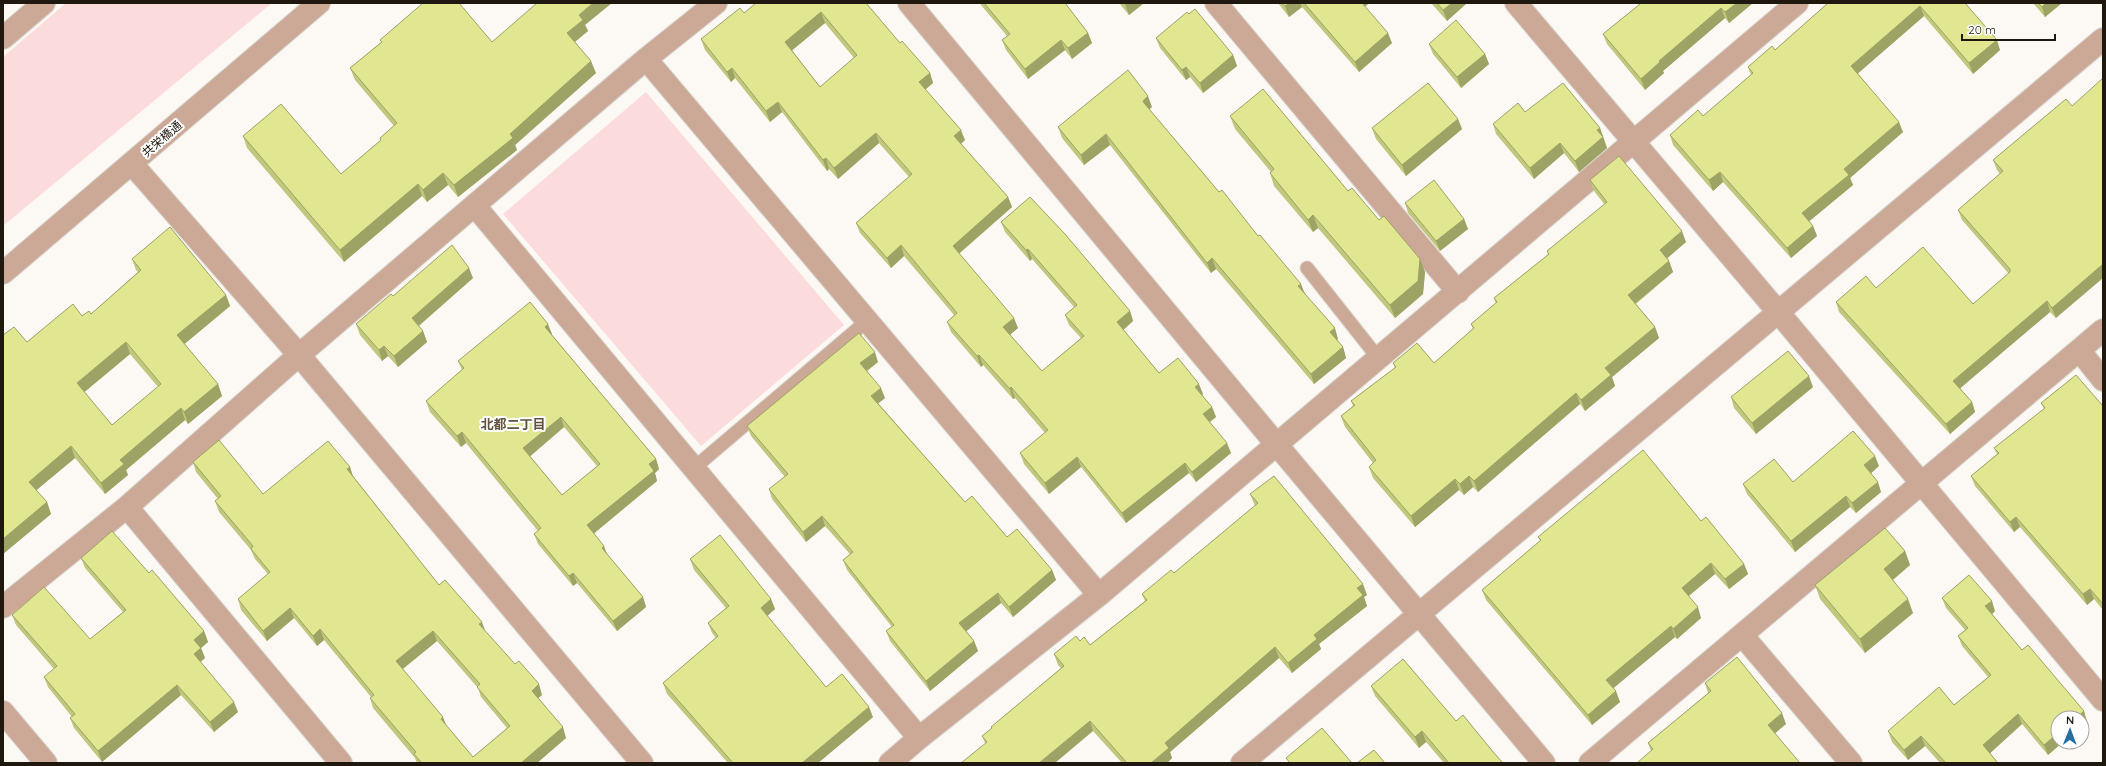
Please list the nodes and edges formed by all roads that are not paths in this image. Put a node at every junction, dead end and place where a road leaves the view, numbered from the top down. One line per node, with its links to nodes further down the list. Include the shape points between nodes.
1 (44, 3): 8 (street)
2 (319, 3): 12 (street, 共栄橋通)
3 (716, 3): 10 (street)
4 (908, 3): 24 (street)
5 (1216, 3): 16 (street)
6 (1516, 3): 11 (street)
7 (1788, 6): 11 (street)
8 (3, 38)
9 (2103, 38): 17 (street)
10 (646, 59): 13 (street); 18 (street)
11 (1633, 142): 16 (street); 17 (street)
12 (132, 164): 15 (street, 共栄橋通); 21 (street)
13 (475, 206): 21 (street); 25 (street)
14 (1307, 268): 22 (lane)
15 (3, 273)
16 (1458, 292): 22 (street)
17 (1779, 313): 26 (street); 30 (street)
18 (867, 321): 25 (lane); 28 (street)
19 (2103, 330): 20 (street)
20 (2079, 350): 23 (street); 26 (street)
21 (299, 355): 27 (street); 37 (street)
22 (1379, 359): 24 (street)
23 (2103, 380)
24 (1277, 445): 28 (street); 30 (street)
25 (694, 468): 34 (street)
26 (1921, 482): 31 (street); 32 (street)
27 (127, 507): 29 (street); 36 (street)
28 (1099, 595): 34 (street)
29 (3, 608)
30 (1419, 614): 39 (street); 40 (street)
31 (1742, 635): 41 (street); 42 (street)
32 (2103, 700)
33 (3, 712): 35 (street)
34 (919, 738): 38 (street)
35 (46, 763)
36 (341, 763)
37 (642, 763)
38 (890, 763)
39 (1242, 763)
40 (1544, 763)
41 (1590, 763)
42 (1851, 763)

